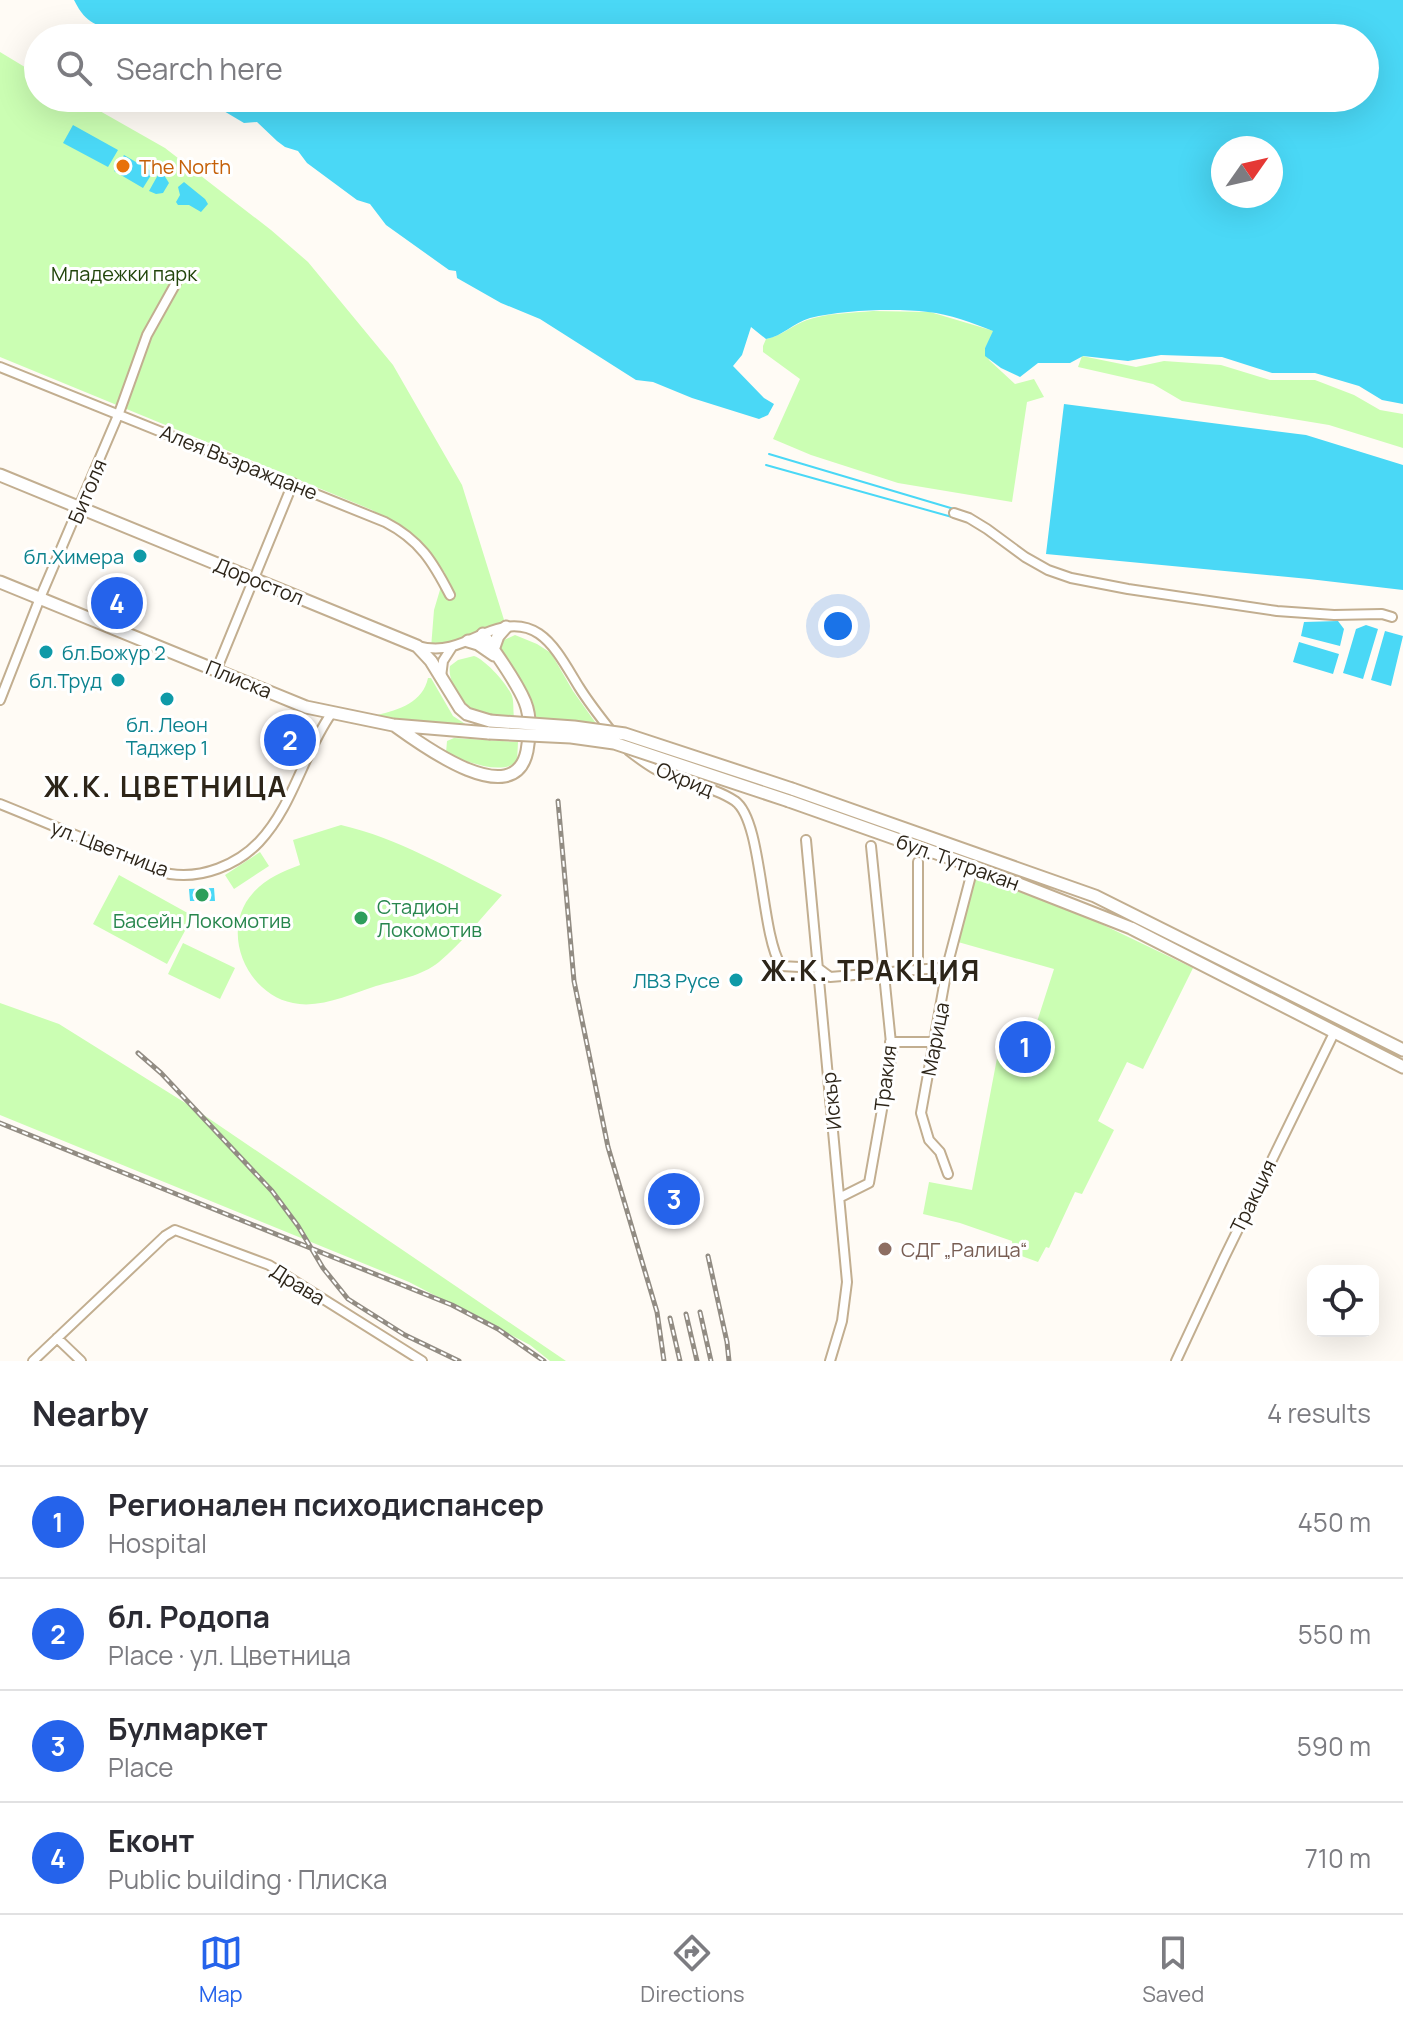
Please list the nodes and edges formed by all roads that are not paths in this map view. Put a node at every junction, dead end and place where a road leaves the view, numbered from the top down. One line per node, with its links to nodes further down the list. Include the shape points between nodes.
1 (176, 283): 3 (street, Битоля, via 147,335)
2 (0, 367): 3 (street, Алея Възраждане)
3 (119, 413): 5 (street, Алея Възраждане); 6 (street, Битоля)
4 (0, 475): 6 (main road, Доростол)
5 (293, 483): 8 (street); 10 (street, Алея Възраждане, via 398,529 418,544)
6 (80, 508): 8 (main road, Доростол); 11 (street, Битоля)
7 (954, 513): 12 (street, via 978,523 1036,564 1071,578 1277,611)
8 (252, 579): 16 (main road, Доростол); 19 (street)
9 (0, 582): 11 (main road, Плиска)
10 (450, 595)
11 (40, 598): 19 (main road, Плиска); 21 (street, Битоля)
12 (1392, 617)
13 (506, 627): 14 (street, Охрид); 18 (main road, via 498,636); 35 (street, Охрид, via 541,634 559,652 590,705 630,752 655,769 737,802 749,817 778,962 784,968)
14 (483, 634): 15 (street, Охрид); 18 (main road)
15 (468, 641): 17 (street, Охрид); 18 (main road)
16 (417, 646): 17 (street); 20 (main road)
17 (452, 647): 20 (street)
18 (495, 654): 26 (main road, via 530,716 524,760 502,777)
19 (216, 671): 22 (main road, Плиска)
20 (441, 678): 24 (main road, via 460,708)
21 (0, 700)
22 (331, 714): 23 (main road, Плиска); 28 (street, ул. Цветница, via 286,803 259,842 222,868 169,874)
23 (393, 725): 25 (main road, Плиска); 26 (main road)
24 (489, 727): 25 (main road, Плиска); 27 (main road, бул. Тутракан, bridge, via 614,743)
25 (444, 730): 26 (main road, via 436,743)
26 (437, 756)
27 (790, 795): 31 (main road, бул. Тутракан); 33 (main road, бул. Тутракан)
28 (0, 804)
29 (806, 840): 35 (street, Искър)
30 (871, 846): 37 (street, Тракия)
31 (978, 853): 33 (street, Марица); 38 (main road, бул. Тутракан, via 1113,904)
32 (918, 862): 36 (street)
33 (973, 866): 34 (street, Марица); 39 (main road, бул. Тутракан, via 1131,928)
34 (948, 963): 36 (street); 41 (street, Марица)
35 (818, 968): 37 (street, via 830,977); 45 (street, Искър)
36 (918, 970): 37 (street)
37 (884, 974): 40 (street, Тракия)
38 (1347, 1022): 39 (main road); 42 (main road, бул. Тутракан)
39 (1339, 1036): 43 (main road, бул. Тутракан); 51 (street, Тракция)
40 (890, 1042): 41 (street); 45 (street, Тракия, via 869,1183)
41 (935, 1042): 44 (street, Марица, via 921,1113)
42 (1403, 1050)
43 (1403, 1067)
44 (948, 1174)
45 (841, 1197): 47 (street, Искър, via 847,1282)
46 (57, 1338): 48 (street); 49 (street); 50 (street, Драва, via 175,1230 269,1265)
47 (833, 1360)
48 (33, 1361)
49 (81, 1361)
50 (422, 1361)
51 (1176, 1361)

